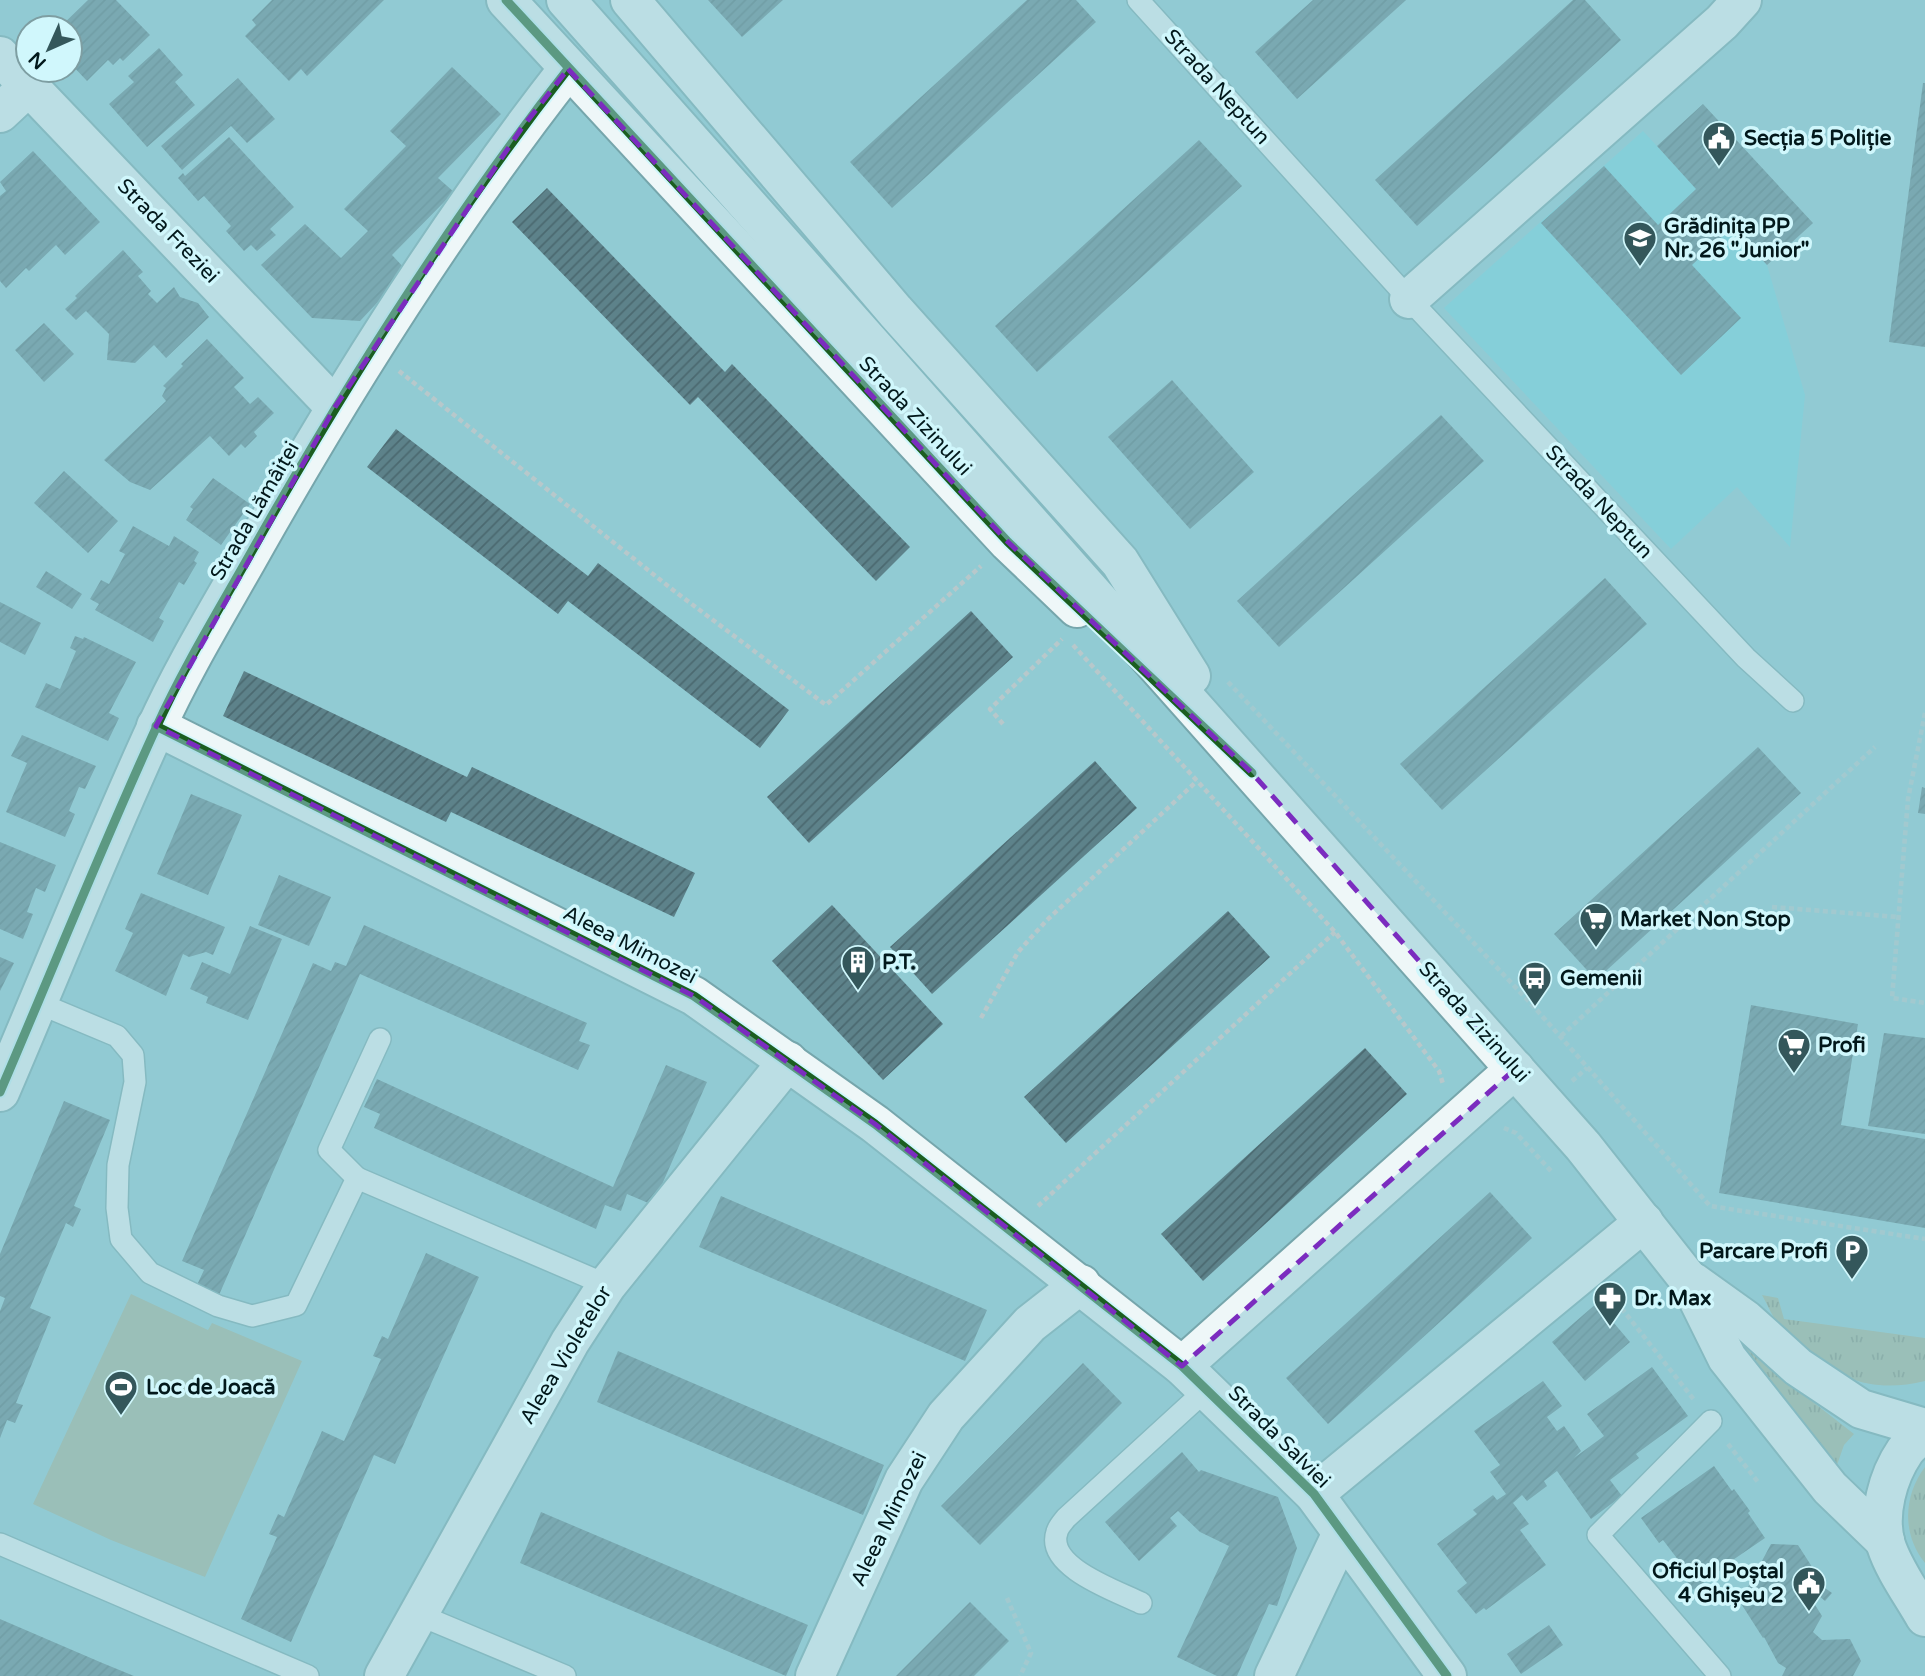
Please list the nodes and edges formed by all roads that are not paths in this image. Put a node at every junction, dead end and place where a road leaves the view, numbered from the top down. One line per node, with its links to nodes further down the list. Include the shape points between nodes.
1 (506, 0): 7 (street)
2 (566, 0): 14 (street, Strada Zizinului)
3 (630, 0): 14 (street, Strada Zizinului, via 895,311 1120,562)
4 (1138, 0): 10 (lane, Strada Neptun)
5 (1742, 0): 10 (street)
6 (0, 56): 8 (street, Strada Freziei)
7 (568, 69): 11 (street, Strada Lămâiței, via 521,129); 14 (street, Strada Zizinului, via 1008,542)
8 (29, 86): 9 (street); 11 (street, Strada Freziei)
9 (0, 113)
10 (1409, 299): 12 (lane, Strada Neptun, via 1746,658)
11 (335, 407): 13 (street, Strada Lămâiței)
12 (1793, 701)
13 (156, 726): 15 (street, Strada Lămâiței); 17 (street, Aleea Mimozei, via 694,996)
14 (1252, 773): 18 (street, Strada Zizinului)
15 (38, 1003): 19 (street, Strada Lămâiței); 20 (lane, via 117,1036 133,1055 135,1082 118,1165 117,1208 121,1239 150,1273 218,1306 253,1316 296,1305)
16 (380, 1039): 20 (lane, via 329,1150)
17 (788, 1060): 23 (street, Aleea Mimozei); 24 (street, Aleea Violetelor)
18 (1515, 1069): 21 (street, Strada Zizinului); 25 (street)
19 (0, 1092)
20 (357, 1178): 24 (lane)
21 (1644, 1222): 22 (street, Strada Zizinului); 28 (street)
22 (1688, 1279): 27 (street, Strada Zizinului, via 1746,1320 1798,1367 1861,1409); 30 (street, Strada Zizinului, via 1727,1358 1830,1488)
23 (1081, 1284): 25 (street, Strada Salviei); 39 (street, Aleea Mimozei, via 1030,1324 939,1426 904,1480)
24 (607, 1285): 34 (street, Aleea Violetelor, via 570,1342)
25 (1195, 1377): 28 (street, Strada Salviei); 33 (lane, via 1056,1533 1058,1552 1071,1568)
26 (1711, 1421): 42 (lane, via 1598,1535)
27 (1925, 1430): 30 (street, via 1892,1474 1885,1501)
28 (1314, 1494): 29 (street, Strada Salviei)
29 (1342, 1533): 40 (street); 41 (street, Strada Salviei)
30 (1885, 1541): 32 (street)
31 (0, 1544): 36 (lane)
32 (1915, 1592): 35 (street)
33 (1141, 1603)
34 (417, 1614): 37 (street, Aleea Violetelor); 38 (lane)
35 (1925, 1617)
36 (309, 1676)
37 (384, 1676)
38 (565, 1676)
39 (815, 1676)
40 (1274, 1676)
41 (1447, 1676)
42 (1720, 1676)

